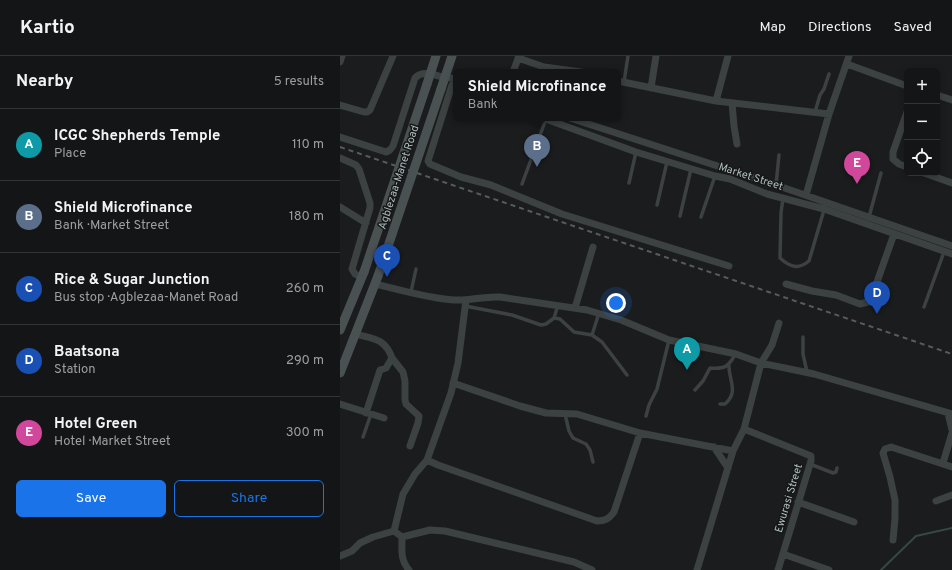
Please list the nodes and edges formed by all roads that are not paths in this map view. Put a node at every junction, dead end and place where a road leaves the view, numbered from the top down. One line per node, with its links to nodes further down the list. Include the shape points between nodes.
1 (342, 56): 10 (street)
2 (393, 56): 26 (street, via 370,110 364,112)
3 (436, 56): 14 (main road, Agblezaa-Manet Road)
4 (452, 56): 16 (main road, Agblezaa-Manet Road)
5 (628, 56): 18 (lane)
6 (656, 56): 20 (street)
7 (728, 56): 24 (street)
8 (849, 56): 11 (street)
9 (518, 57): 12 (street); 13 (street, via 544,67)
10 (340, 62)
11 (846, 64): 19 (street); 28 (street)
12 (514, 69)
13 (559, 69)
14 (430, 73): 16 (street); 33 (street, via 416,78 390,150 386,152); 64 (main road, Agblezaa-Manet Road, bridge)
15 (829, 74): 27 (lane)
16 (444, 77): 17 (street); 65 (main road, Agblezaa-Manet Road, bridge)
17 (453, 82)
18 (621, 82): 20 (street)
19 (904, 85)
20 (651, 88): 24 (street)
21 (453, 89): 62 (street, via 428,161 430,164 562,214)
22 (940, 96): 23 (street)
23 (952, 100)
24 (716, 101): 25 (street)
25 (732, 103): 27 (street); 34 (street)
26 (340, 105)
27 (815, 112): 28 (street)
28 (829, 114): 48 (street)
29 (544, 121): 45 (lane)
30 (553, 121): 35 (street, Market Street)
31 (579, 121): 47 (street, Market Street)
32 (904, 121): 39 (street, via 893,159)
33 (340, 137)
34 (737, 144)
35 (636, 152): 38 (street, Market Street); 46 (lane)
36 (779, 156): 47 (lane)
37 (340, 158): 56 (street, via 359,169 370,203)
38 (668, 161): 40 (street, Market Street); 50 (lane)
39 (904, 166)
40 (691, 169): 42 (street, Market Street); 53 (lane)
41 (881, 173): 55 (lane)
42 (715, 176): 49 (street, Market Street); 54 (lane)
43 (932, 176): 44 (street)
44 (952, 183)
45 (522, 184)
46 (629, 184)
47 (776, 185): 48 (street, Market Street)
48 (806, 195): 55 (street, Market Street)
49 (783, 198): 52 (street, Market Street); 52 (lane, via 780,258 795,266 803,266 809,261)
50 (657, 204)
51 (340, 207): 56 (street)
52 (824, 209): 57 (street, Market Street)
53 (680, 216)
54 (701, 217)
55 (868, 217): 59 (street, Market Street)
56 (366, 223): 64 (street, via 352,269 355,274)
57 (894, 234): 60 (street, Market Street); 66 (street, via 868,302 860,304 836,295)
58 (593, 246): 71 (street)
59 (952, 246)
60 (944, 252): 61 (street, Market Street); 70 (lane)
61 (952, 254)
62 (729, 266)
63 (416, 269): 67 (lane)
64 (363, 275): 75 (main road, Agblezaa-Manet Road)
65 (377, 280): 67 (street); 76 (main road, Agblezaa-Manet Road)
66 (786, 284)
67 (411, 292): 68 (street)
68 (466, 303): 69 (street, via 500,297); 73 (lane, via 541,325); 87 (street)
69 (558, 306): 71 (street); 73 (lane)
70 (924, 307)
71 (575, 308): 72 (street)
72 (599, 313): 77 (lane); 79 (street)
73 (554, 318): 77 (lane, via 574,332)
74 (779, 323): 82 (street, via 772,345)
75 (340, 330)
76 (355, 334): 81 (street, via 379,340); 84 (main road, Agblezaa-Manet Road)
77 (592, 335): 86 (lane, via 602,342)
78 (803, 337): 85 (lane)
79 (669, 340): 80 (street); 94 (lane, via 658,389)
80 (736, 354): 82 (street); 83 (lane)
81 (392, 358): 92 (street, via 386,368 380,370); 100 (street, via 403,372 404,400 419,416)
82 (761, 363): 85 (street); 96 (street)
83 (729, 366): 88 (lane, via 720,369 710,368 704,381); 90 (lane, via 732,394 725,404)
84 (340, 373)
85 (807, 373): 91 (street)
86 (627, 375)
87 (453, 383): 93 (street, via 520,406 546,413); 103 (street)
88 (695, 390)
89 (340, 404): 92 (street)
90 (720, 404)
91 (950, 413): 97 (street)
92 (368, 414): 95 (street); 99 (lane)
93 (565, 414): 98 (street, via 577,414); 104 (lane, via 568,430 573,438 586,444)
94 (646, 416)
95 (384, 418)
96 (744, 429): 102 (street); 106 (street, Ewurasi Street, via 807,454 810,456)
97 (952, 432): 105 (street)
98 (640, 433): 101 (street); 103 (street, via 614,512 604,521 597,521)
99 (363, 437)
100 (410, 446)
101 (714, 447): 102 (street); 108 (street)
102 (733, 451): 108 (street)
103 (427, 460): 114 (street, via 403,494)
104 (593, 462)
105 (942, 463): 107 (street); 116 (street, via 891,447 883,452 895,505)
106 (810, 464): 109 (lane, via 833,473); 112 (street, Ewurasi Street)
107 (952, 467)
108 (728, 468): 121 (street)
109 (837, 468)
110 (952, 496): 111 (street)
111 (936, 501)
112 (798, 502): 113 (street); 117 (street, Ewurasi Street)
113 (854, 522)
114 (394, 531): 115 (street); 118 (street, via 373,537)
115 (402, 536): 119 (street, via 401,557); 120 (street, via 430,530 445,531 574,562)
116 (893, 540)
117 (783, 554): 122 (street, Ewurasi Street); 123 (street)
118 (340, 556)
119 (406, 569)
120 (592, 570)
121 (697, 570)
122 (778, 570)
123 (829, 570)

